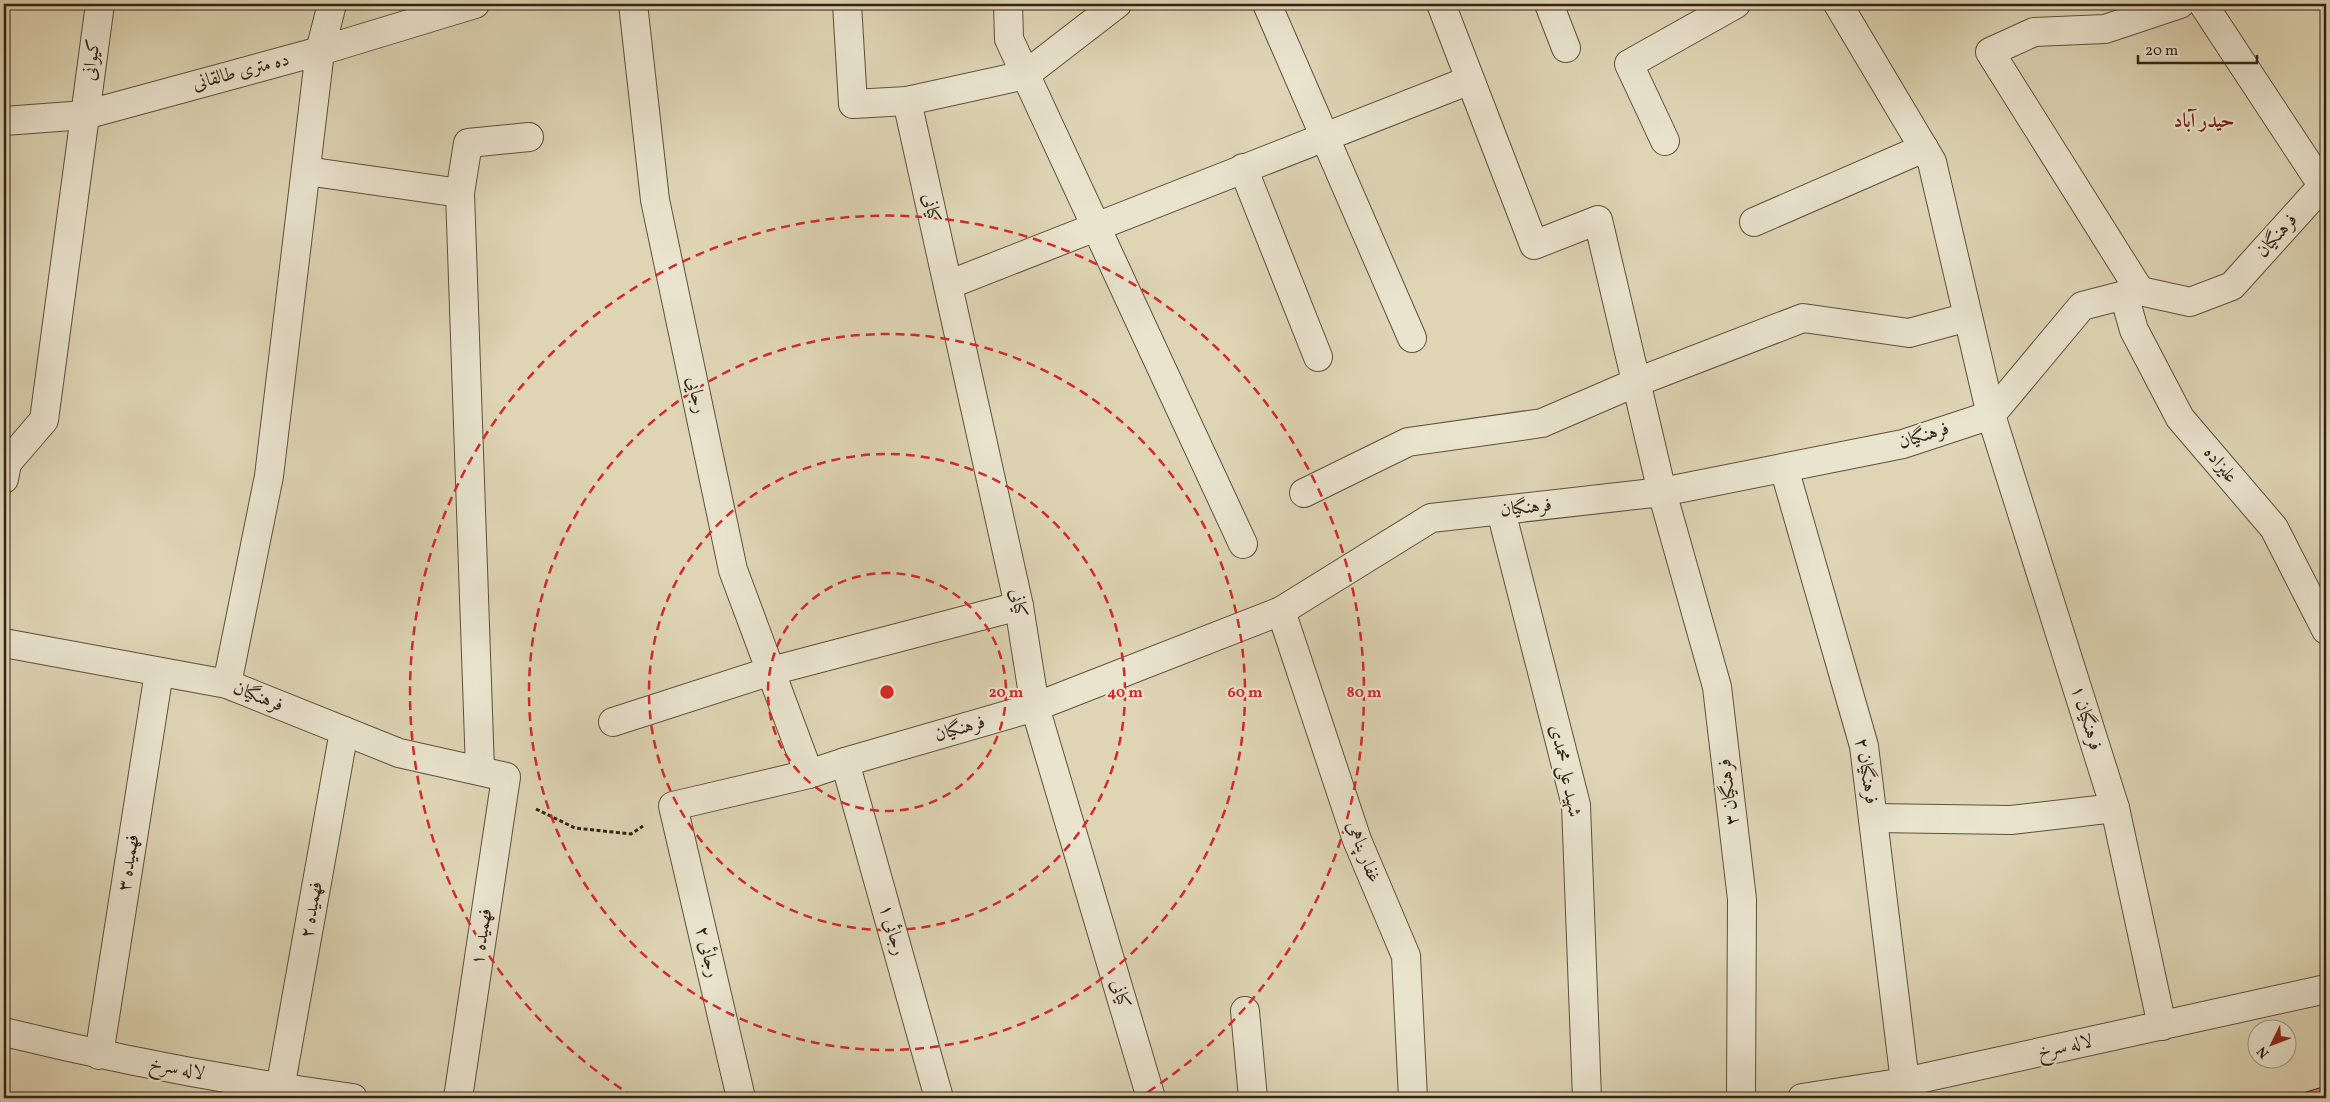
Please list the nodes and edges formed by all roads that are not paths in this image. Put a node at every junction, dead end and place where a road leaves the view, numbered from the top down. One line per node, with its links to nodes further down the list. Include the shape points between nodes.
1 (100, 4): 20 (street, کیوانی)
2 (332, 4): 16 (street)
3 (475, 4): 16 (street, ده متری طالقانی)
4 (633, 4): 50 (street, رجایی, via 657,210 733,570)
5 (847, 4): 19 (street, via 853,104)
6 (1008, 4): 17 (street, via 1009,40)
7 (1117, 4): 17 (street)
8 (1267, 4): 22 (street)
9 (1441, 4): 18 (street)
10 (1549, 4): 15 (street)
11 (1736, 4): 24 (street, via 1629,64)
12 (1838, 4): 25 (street, فرهنگیان ۱)
13 (2180, 4): 33 (street, علیزاده, via 2105,29 2034,32 1990,52)
14 (2203, 4): 28 (street)
15 (1566, 48)
16 (320, 51): 20 (street, ده متری طالقانی); 27 (street)
17 (1025, 75): 19 (street); 31 (street)
18 (1470, 80): 22 (street); 37 (street, فرهنگیان ۳, via 1534,245 1598,220)
19 (907, 102): 32 (street, کیانی)
20 (85, 116): 21 (street, ده متری طالقانی); 40 (street, کیوانی, via 44,420 7,463)
21 (4, 121)
22 (1324, 136): 26 (street); 35 (street)
23 (529, 137): 29 (street, via 468,143)
24 (1665, 141)
25 (1924, 148): 30 (street); 34 (street, فرهنگیان ۱, via 1932,162)
26 (1243, 168): 31 (street); 36 (street)
27 (306, 171): 29 (street); 51 (street, via 268,476)
28 (2325, 187): 33 (street, فرهنگیان, via 2232,286 2190,302)
29 (460, 193): 56 (street)
30 (1754, 222)
31 (1095, 226): 32 (street); 44 (street)
32 (948, 285): 45 (street, کیانی)
33 (2132, 293): 38 (street, فرهنگیان, via 2082,306); 47 (street, علیزاده, via 2134,330 2180,418 2274,528)
34 (1968, 316): 37 (street, via 1908,333 1803,318); 38 (street, فرهنگیان ۱)
35 (1412, 338)
36 (1318, 357)
37 (1637, 382): 41 (street, فرهنگیان ۳); 42 (street, via 1542,423 1408,442)
38 (1991, 415): 39 (street, فرهنگیان, via 1903,444); 60 (street, فرهنگیان ۱)
39 (1784, 468): 41 (street, فرهنگیان); 61 (street, فرهنگیان ۲, via 1864,746)
40 (4, 479)
41 (1662, 492): 43 (street, فرهنگیان); 77 (street, فرهنگیان ۳, via 1717,687 1742,898)
42 (1304, 493)
43 (1501, 511): 46 (street, فرهنگیان, via 1431,518); 76 (street, شهید علی محمدی, via 1576,805)
44 (1243, 544)
45 (1019, 606): 50 (street); 52 (street, کیانی)
46 (1281, 612): 52 (street, فرهنگیان); 75 (street, غفار پناهی, via 1357,840 1406,956)
47 (2326, 630)
48 (4, 643): 49 (street, فرهنگیان)
49 (159, 672): 51 (street, فرهنگیان); 66 (street, فهمیده ۳)
50 (771, 672): 53 (street); 57 (street, رجایی)
51 (227, 684): 54 (street, فرهنگیان)
52 (1035, 708): 55 (street, فرهنگیان); 73 (street, کیانی)
53 (613, 722)
54 (344, 731): 56 (street, فرهنگیان, via 399,753); 68 (street, فهمیده ۲)
55 (845, 762): 57 (street, فرهنگیان); 72 (street, رجائی ۱)
56 (480, 770): 58 (street, فرهنگیان)
57 (809, 774): 59 (street, فرهنگیان)
58 (505, 785): 70 (street, فهمیده ۱)
59 (673, 806): 71 (street, رجائی ۲)
60 (2115, 808): 61 (street, via 2011,820); 64 (street, فرهنگیان ۱)
61 (1873, 818): 67 (street, فرهنگیان ۲)
62 (2326, 989): 64 (street, لاله سرخ)
63 (1245, 1011): 74 (street)
64 (2162, 1026): 67 (street, لاله سرخ)
65 (4, 1032): 66 (street, لاله سرخ)
66 (99, 1055): 68 (street, لاله سرخ)
67 (1905, 1082): 78 (street, لاله سرخ)
68 (280, 1088): 69 (street, لاله سرخ)
69 (353, 1098)
70 (458, 1098)
71 (741, 1098)
72 (939, 1098)
73 (1151, 1098)
74 (1253, 1098)
75 (1413, 1098)
76 (1587, 1098)
77 (1741, 1098)
78 (1802, 1098)

